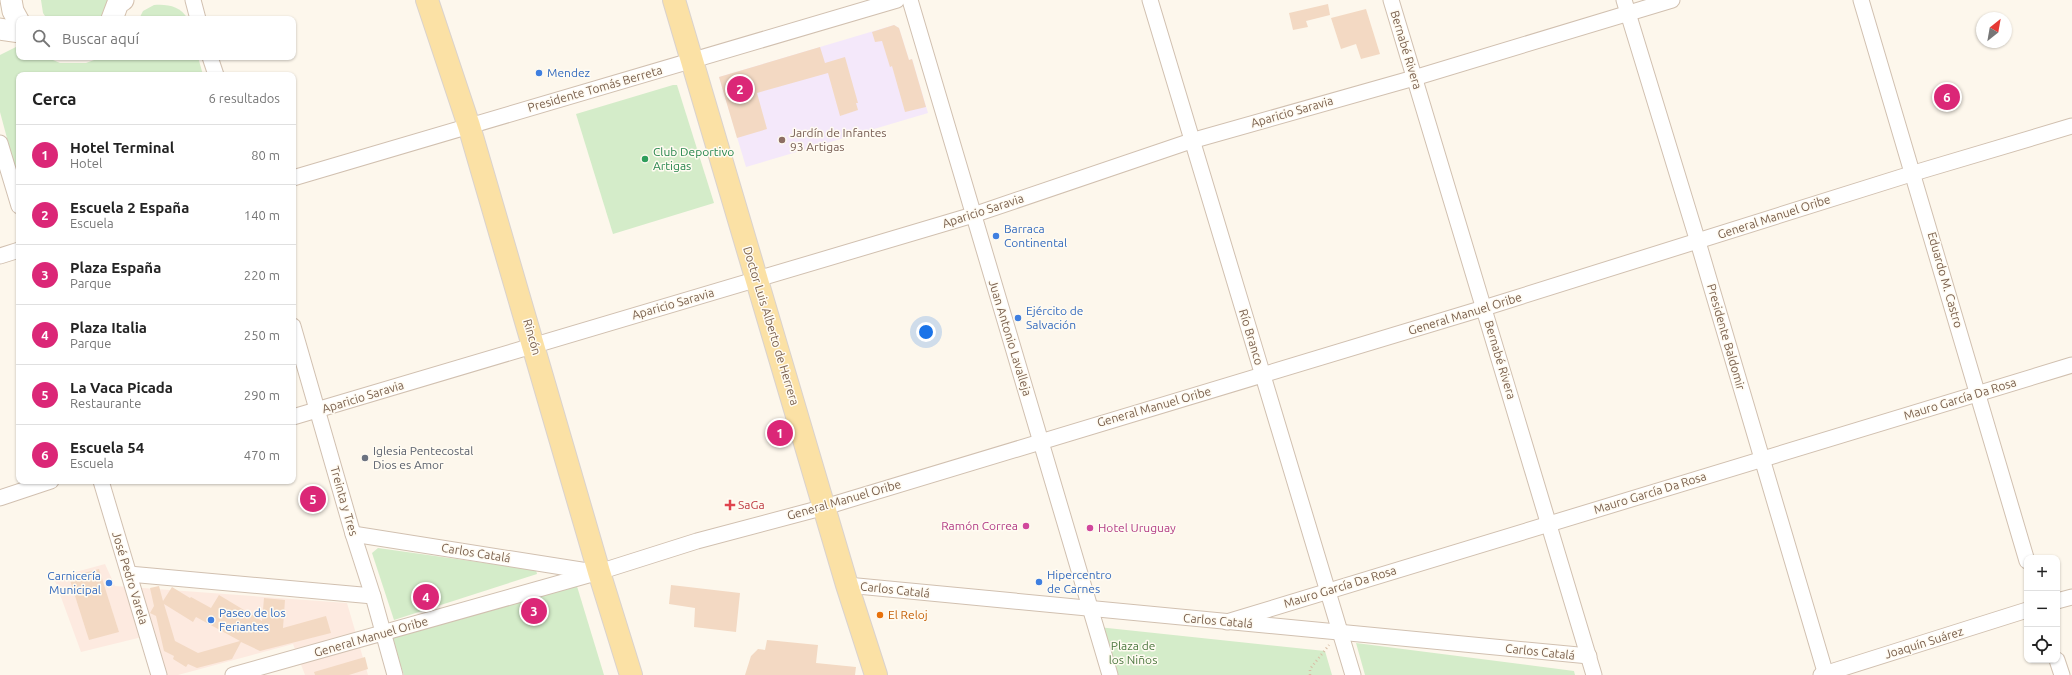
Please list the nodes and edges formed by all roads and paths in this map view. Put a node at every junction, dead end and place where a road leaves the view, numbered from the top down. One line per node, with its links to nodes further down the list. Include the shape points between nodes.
1 (11, 0): 12 (main road)
2 (193, 0): 13 (street)
3 (427, 0): 20 (main road, Rincón)
4 (674, 0): 17 (main road, Doctor Luis Alberto de Herrera)
5 (897, 0): 17 (street, Presidente Tomás Berreta)
6 (910, 0): 27 (street, Juan Antonio Lavalleja)
7 (1150, 0): 22 (street, Río Branco)
8 (1391, 0): 19 (street, Bernabé Rivera)
9 (1672, 0): 11 (street, Aparicio Saravia)
10 (1861, 0): 24 (street, Eduardo M. Castro)
11 (1626, 6): 19 (street, Aparicio Saravia); 28 (street, Presidente Baldomir)
12 (16, 16)
13 (197, 16)
14 (0, 29): 15 (main road)
15 (16, 32)
16 (211, 60): 18 (street)
17 (691, 61): 20 (street, Presidente Tomás Berreta); 31 (main road, Doctor Luis Alberto de Herrera)
18 (215, 72)
19 (1414, 78): 22 (street, Aparicio Saravia); 32 (street, Bernabé Rivera)
20 (469, 126): 25 (street, Presidente Tomás Berreta); 34 (main road, Rincón)
21 (2072, 126): 24 (street, General Manuel Oribe)
22 (1191, 141): 27 (street, Aparicio Saravia); 36 (street, Río Branco)
23 (0, 143): 26 (street)
24 (1914, 173): 28 (street, General Manuel Oribe); 37 (street, Eduardo M. Castro)
25 (296, 177)
26 (16, 196)
27 (974, 215): 31 (street, Aparicio Saravia); 40 (street, Juan Antonio Lavalleja)
28 (1698, 242): 32 (street, General Manuel Oribe); 41 (street, Presidente Baldomir)
29 (16, 251): 30 (street)
30 (0, 256)
31 (757, 280): 34 (street, Aparicio Saravia); 45 (main road, Doctor Luis Alberto de Herrera)
32 (1484, 308): 36 (street, General Manuel Oribe); 46 (street, Bernabé Rivera)
33 (296, 336): 38 (street, Treinta y Tres)
34 (534, 345): 38 (street, Aparicio Saravia); 49 (main road, Rincón)
35 (2072, 365): 37 (street, Mauro García Da Rosa)
36 (1263, 375): 40 (street, General Manuel Oribe); 52 (street, Río Branco)
37 (1978, 393): 41 (street, Mauro García Da Rosa); 48 (street, Eduardo M. Castro)
38 (319, 410): 39 (street, Aparicio Saravia); 47 (street, Treinta y Tres)
39 (296, 416)
40 (1041, 441): 45 (street, General Manuel Oribe); 56 (street, Juan Antonio Lavalleja)
41 (1761, 459): 46 (street, Mauro García Da Rosa); 63 (street, Presidente Baldomir)
42 (42, 484): 44 (street)
43 (102, 484): 50 (street, José Pedro Varela)
44 (0, 498)
45 (825, 507): 49 (street, General Manuel Oribe, via 697,541); 51 (main road, Doctor Luis Alberto de Herrera)
46 (1549, 524): 52 (street, Mauro García Da Rosa); 61 (street, Bernabé Rivera)
47 (353, 534): 49 (street, Carlos Catalá); 53 (street, Treinta y Tres)
48 (2025, 555)
49 (599, 572): 60 (street, General Manuel Oribe); 67 (main road, Rincón)
50 (129, 574): 53 (street); 64 (street, José Pedro Varela)
51 (847, 585): 56 (street, Carlos Catalá); 68 (main road, Doctor Luis Alberto de Herrera)
52 (1327, 591): 58 (street, Mauro García Da Rosa); 59 (street, Río Branco)
53 (373, 596): 60 (street, Treinta y Tres)
54 (2072, 597): 55 (street)
55 (2060, 600)
56 (1090, 609): 58 (street, Carlos Catalá); 69 (street, Juan Antonio Lavalleja)
57 (2024, 611): 63 (street, Joaquín Suárez)
58 (1227, 622): 59 (street, Carlos Catalá)
59 (1340, 632): 61 (street, Carlos Catalá); 70 (path, via 1310,669); 71 (street, Río Branco)
60 (383, 634): 65 (street, General Manuel Oribe); 66 (street, Treinta y Tres)
61 (1588, 656): 72 (street, Bernabé Rivera)
62 (2058, 663): 73 (street)
63 (1824, 674)
64 (159, 675)
65 (233, 675)
66 (395, 675)
67 (631, 675)
68 (876, 675)
69 (1110, 675)
70 (1310, 675)
71 (1352, 675)
72 (1594, 675)
73 (2062, 675)

